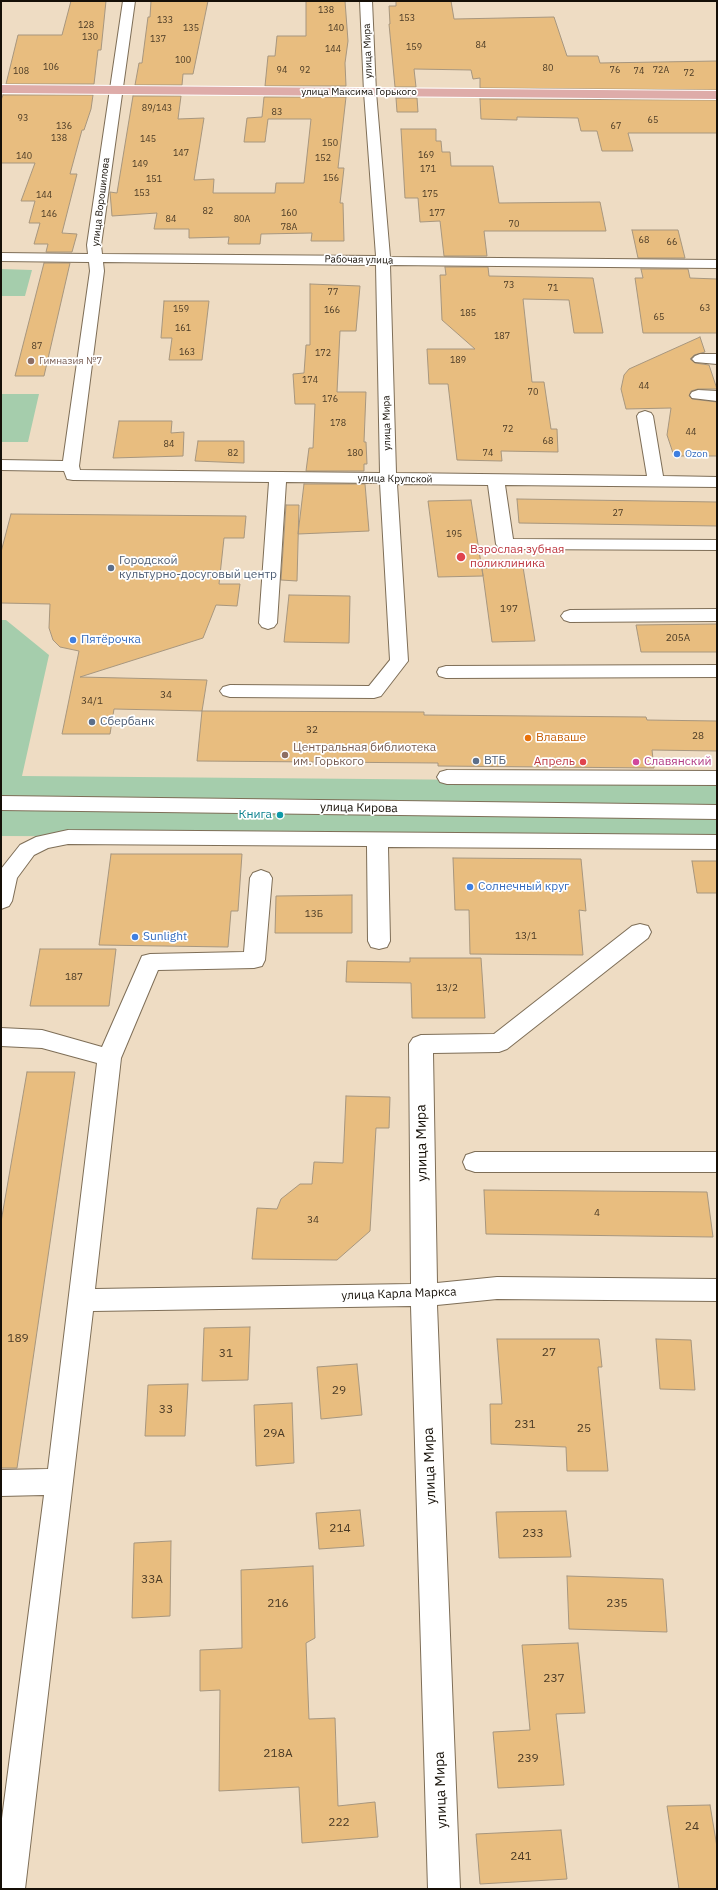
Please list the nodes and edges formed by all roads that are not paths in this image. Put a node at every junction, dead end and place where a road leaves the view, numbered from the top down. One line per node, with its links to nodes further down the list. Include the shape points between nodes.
1 (129, 1): 4 (street, улица Ворошилова)
2 (366, 1): 5 (street, улица Мира)
3 (1, 89): 4 (main road, улица Максима Горького)
4 (115, 90): 5 (main road, улица Максима Горького); 8 (street, улица Ворошилова, via 94,245)
5 (370, 92): 6 (main road, улица Максима Горького); 9 (street, улица Мира)
6 (717, 95)
7 (1, 257): 8 (street, Рабочая улица)
8 (96, 258): 9 (street, Рабочая улица); 17 (street, улица Ворошилова, via 97,271)
9 (383, 261): 10 (street, Рабочая улица); 19 (street, улица Мира)
10 (717, 264)
11 (700, 359): 12 (street)
12 (717, 359)
13 (698, 395): 14 (street)
14 (717, 396)
15 (645, 416): 21 (street)
16 (1, 465): 17 (street, улица Крупской)
17 (72, 471): 18 (street, улица Крупской)
18 (278, 478): 19 (street, улица Крупской); 26 (street)
19 (388, 479): 20 (street, улица Крупской); 29 (street, улица Мира, via 399,661 374,692)
20 (496, 480): 21 (street, улица Крупской); 23 (street, via 505,544)
21 (656, 482): 22 (street, улица Крупской)
22 (717, 482)
23 (717, 545)
24 (717, 615): 25 (street)
25 (570, 616)
26 (268, 623)
27 (717, 671): 28 (street)
28 (446, 672)
29 (230, 691)
30 (447, 777): 31 (street)
31 (717, 778)
32 (1, 803): 33 (street, улица Кирова)
33 (717, 812)
34 (377, 839): 35 (street); 37 (street, via 68,836 43,842 27,850 7,876); 39 (street)
35 (717, 842)
36 (261, 878): 41 (street, via 254,960 150,962)
37 (1, 901)
38 (640, 932): 45 (street, улица Мира, via 499,1043 422,1044)
39 (379, 941)
40 (1, 1037): 41 (street, via 42,1039)
41 (109, 1058): 46 (street)
42 (475, 1162): 43 (street)
43 (717, 1162)
44 (717, 1290): 45 (street, улица Карла Маркса, via 496,1288)
45 (424, 1295): 46 (street, улица Карла Маркса); 50 (street, улица Мира)
46 (81, 1300): 47 (street)
47 (60, 1482): 48 (street); 49 (street)
48 (1, 1483)
49 (9, 1889)
50 (444, 1889)

